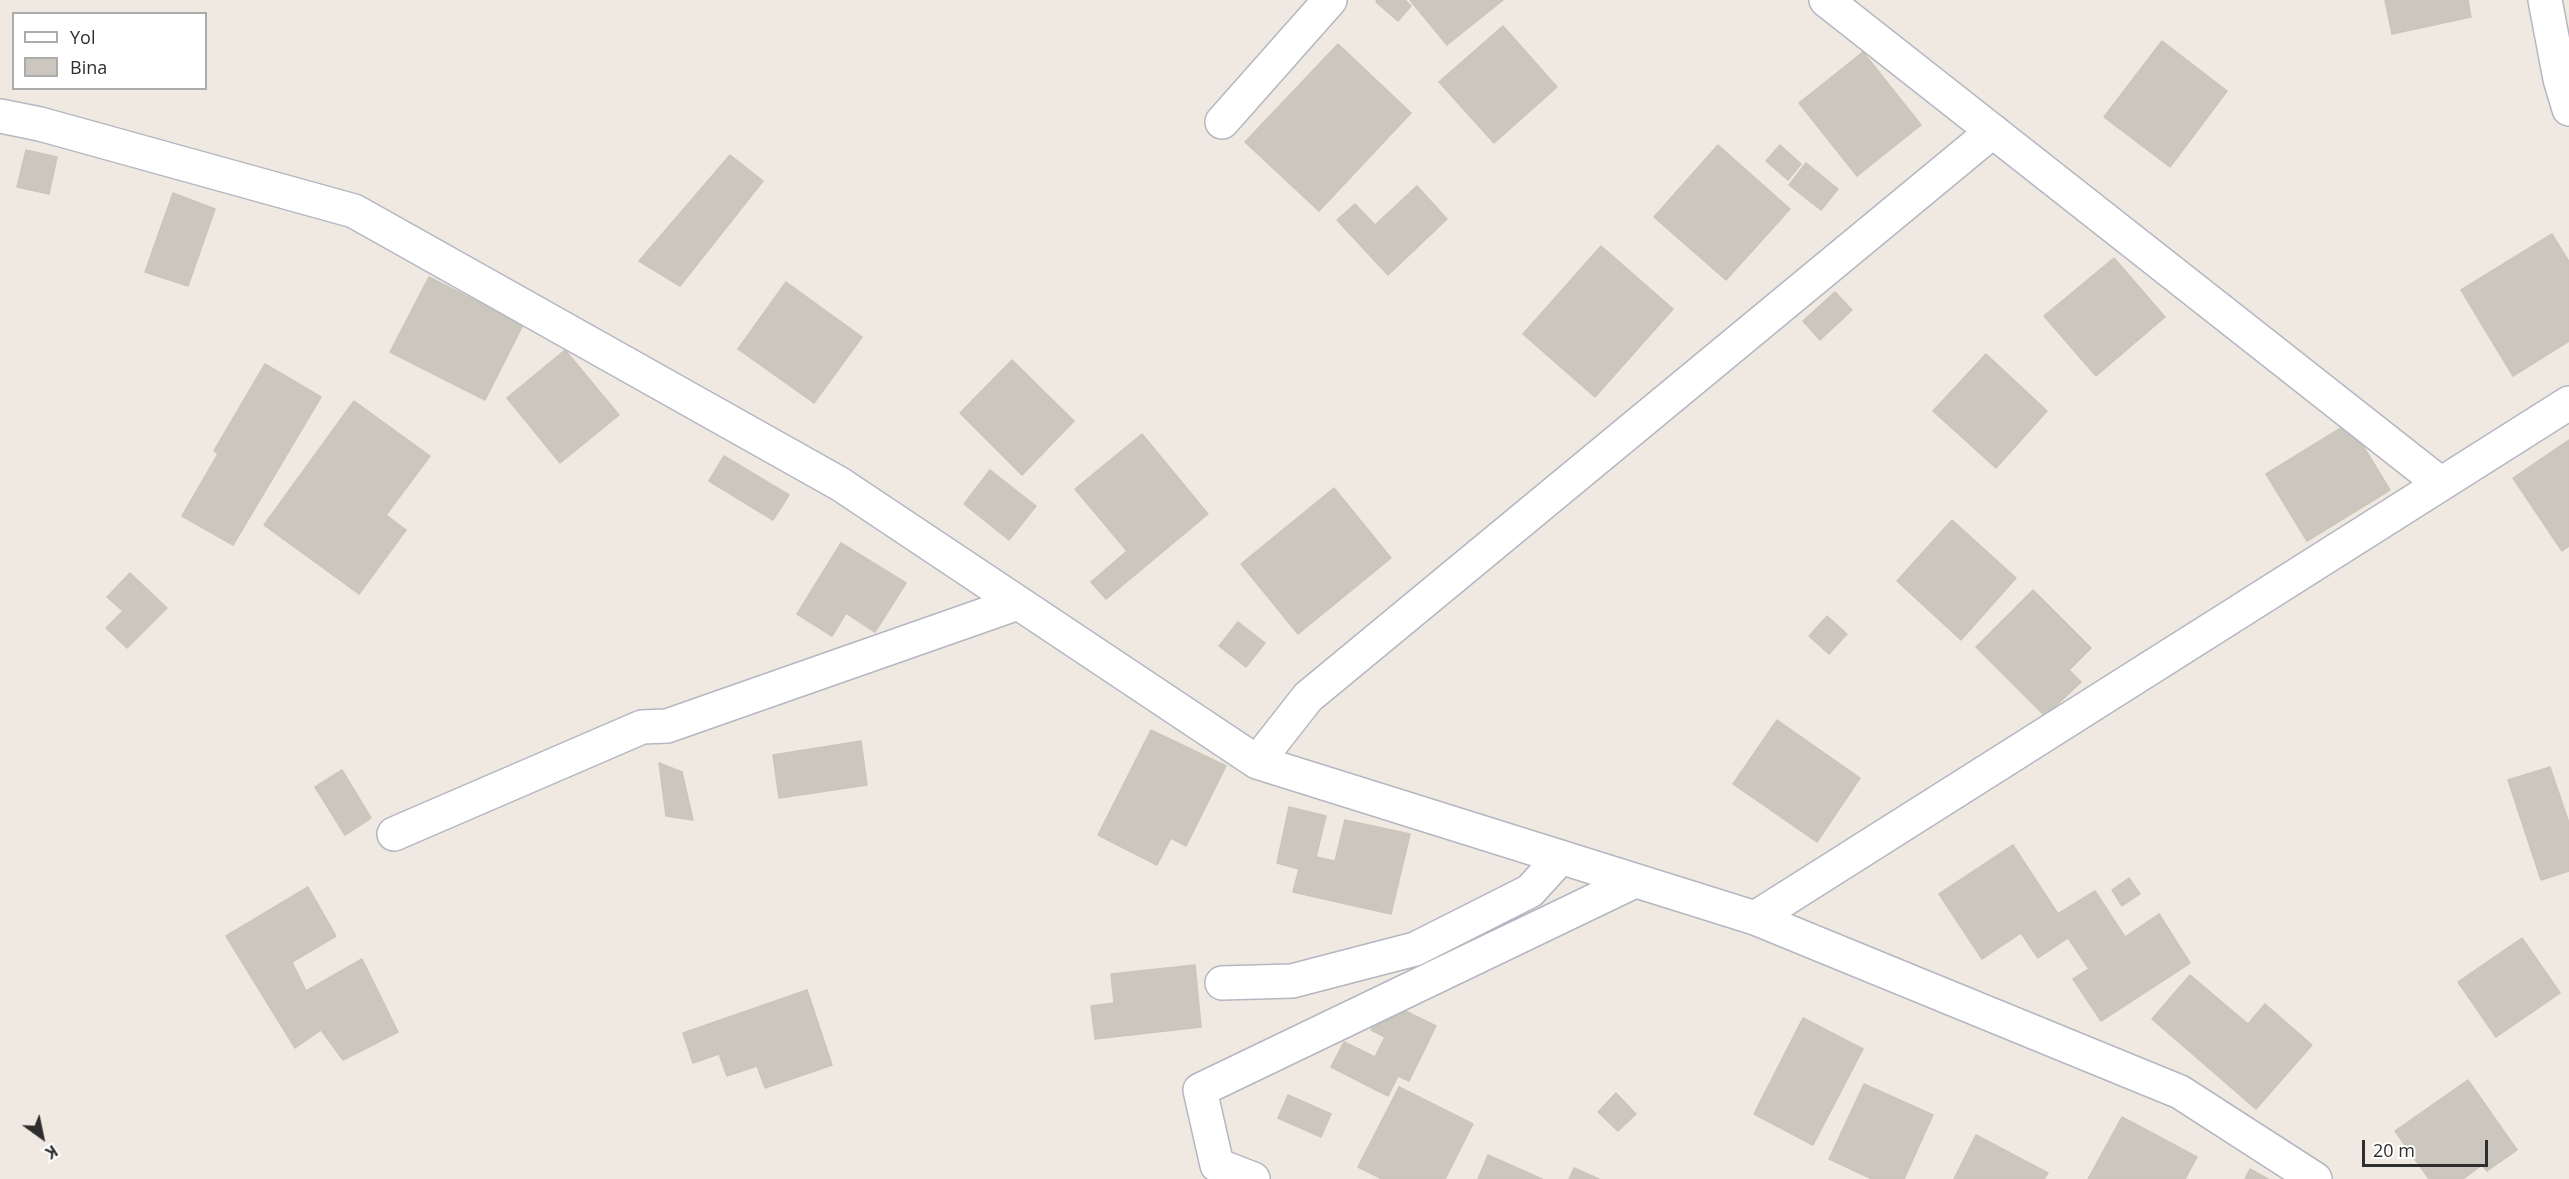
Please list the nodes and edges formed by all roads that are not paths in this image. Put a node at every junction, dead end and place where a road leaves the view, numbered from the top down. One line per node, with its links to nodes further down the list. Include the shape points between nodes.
1 (1330, 0): 6 (street)
2 (1826, 0): 7 (street)
3 (2545, 0): 4 (street)
4 (2569, 109)
5 (0, 116): 10 (street, via 354,211 840,484)
6 (1222, 122)
7 (1993, 131): 9 (street); 11 (street, via 1308,697)
8 (2569, 403): 9 (street)
9 (2441, 484): 15 (street)
10 (1018, 603): 11 (street); 12 (street, via 667,726 642,727)
11 (1257, 762): 13 (street)
12 (394, 834)
13 (1561, 857): 14 (street); 16 (street, via 1530,891 1415,949 1292,981)
14 (1635, 880): 15 (street); 17 (street, via 1200,1090)
15 (1755, 918): 19 (street, via 2180,1092)
16 (1222, 983)
17 (1211, 1172): 18 (street)
18 (1253, 1179)
19 (2315, 1179)

